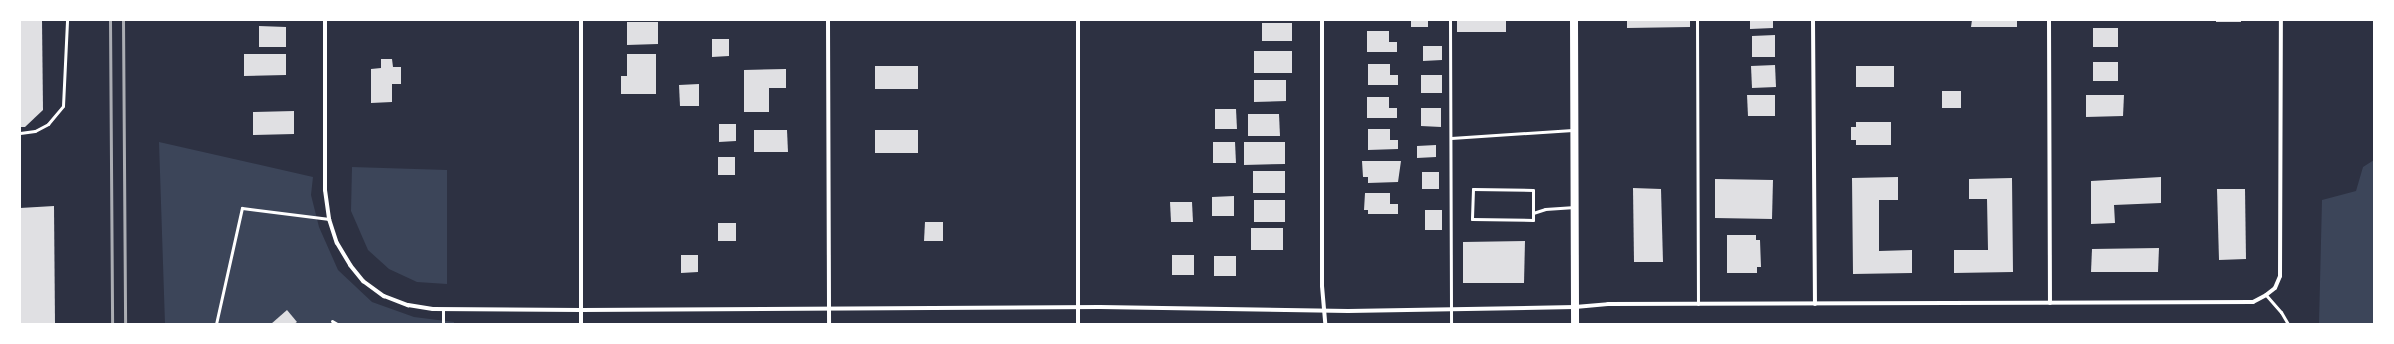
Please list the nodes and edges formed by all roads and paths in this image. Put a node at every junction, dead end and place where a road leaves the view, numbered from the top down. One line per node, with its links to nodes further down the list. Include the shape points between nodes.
1 (67, 20): 14 (lane, via 63,106 48,124 35,131)
2 (325, 20): 18 (street, via 325,190)
3 (580, 20): 27 (street)
4 (828, 20): 28 (street)
5 (1078, 20): 24 (street)
6 (1322, 20): 29 (street, via 1322,286)
7 (1450, 20): 15 (lane)
8 (1574, 20): 13 (main road)
9 (1696, 20): 21 (lane)
10 (1813, 20): 22 (street)
11 (2049, 20): 20 (street)
12 (2282, 20): 19 (street, via 2280,276 2275,288)
13 (1575, 130): 15 (lane); 16 (main road)
14 (20, 133)
15 (1451, 138): 25 (lane)
16 (1575, 207): 17 (lane, via 1545,209); 23 (main road)
17 (1534, 213): 17 (lane, via 1534,220 1472,219 1472,190 1533,190)
18 (329, 219): 26 (street, via 337,243 350,265 384,296 408,305); 31 (lane, via 242,208)
19 (2266, 295): 20 (street, via 2252,302); 40 (lane)
20 (2050, 303): 22 (street)
21 (1698, 304): 22 (street); 23 (street, via 1608,304)
22 (1815, 304)
23 (1575, 307): 25 (street); 39 (main road)
24 (1078, 308): 28 (street); 29 (street); 36 (street)
25 (1451, 308): 29 (street); 38 (lane)
26 (443, 309): 27 (street); 33 (lane)
27 (581, 310): 28 (street); 34 (street)
28 (829, 310): 35 (street)
29 (1325, 310): 37 (street)
30 (332, 321): 32 (lane)
31 (216, 324)
32 (337, 324)
33 (443, 324)
34 (581, 324)
35 (829, 324)
36 (1078, 324)
37 (1326, 324)
38 (1451, 324)
39 (1576, 324)
40 (2288, 324)

